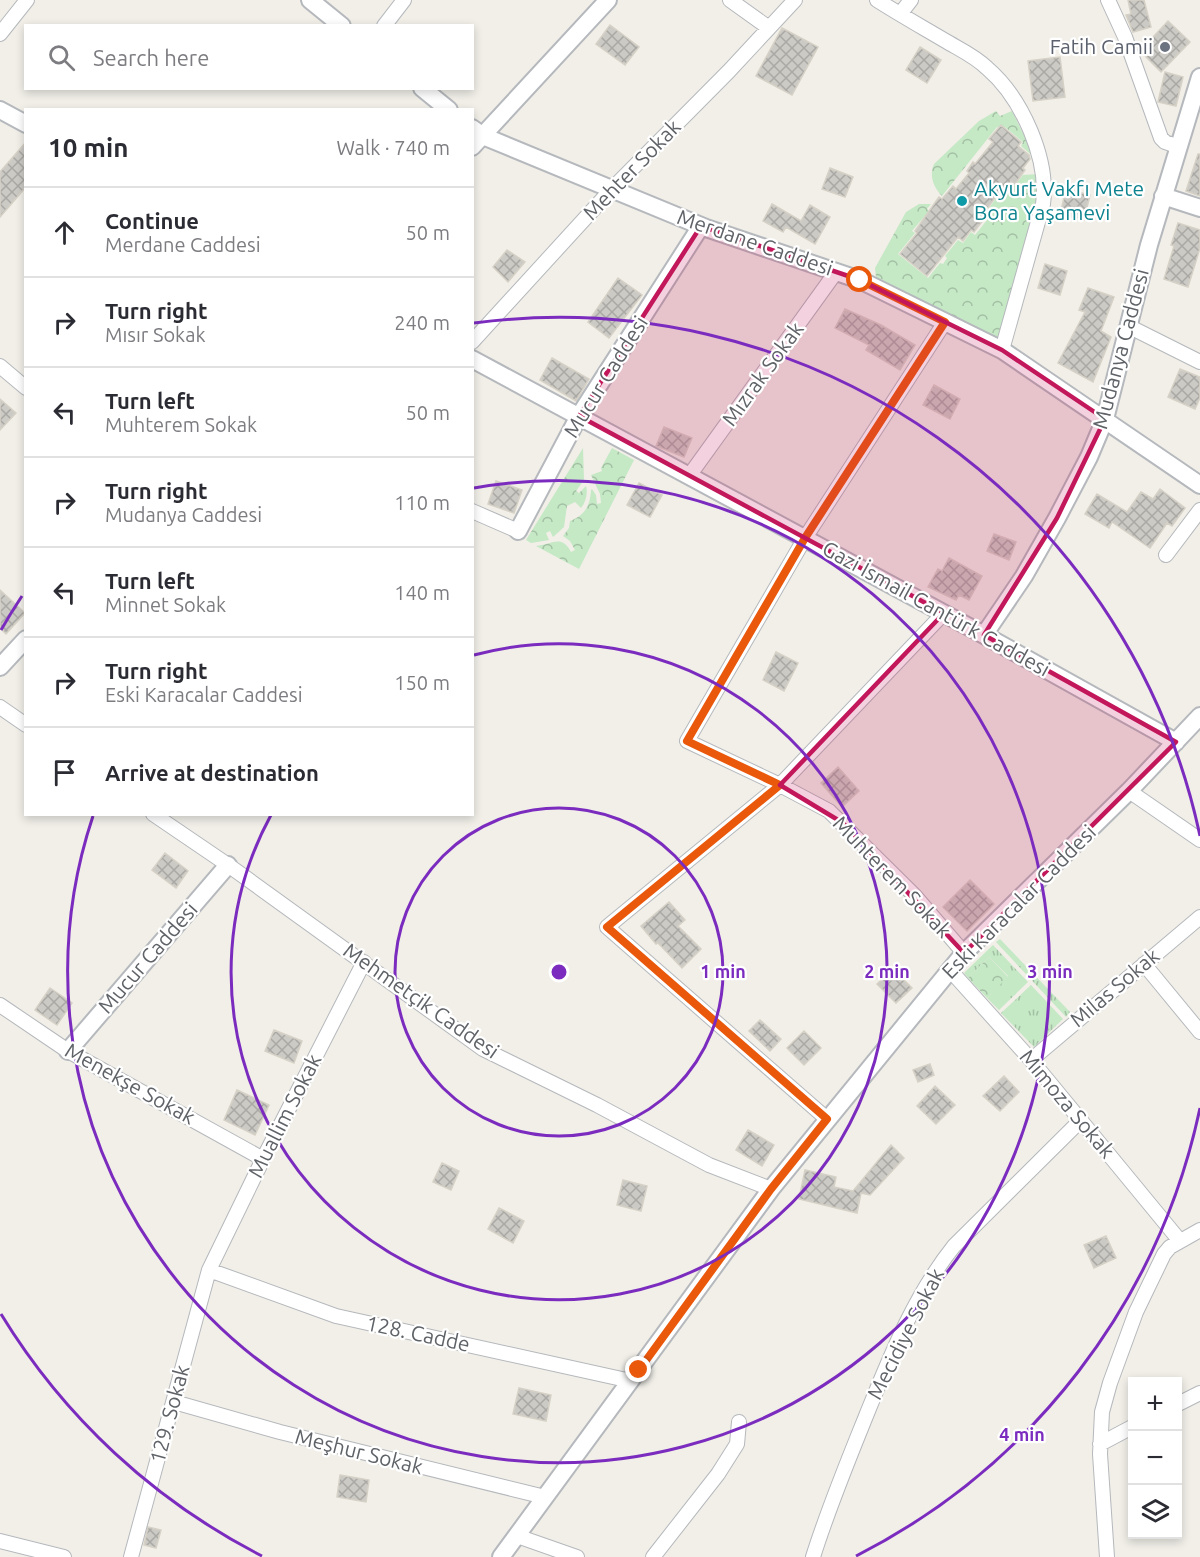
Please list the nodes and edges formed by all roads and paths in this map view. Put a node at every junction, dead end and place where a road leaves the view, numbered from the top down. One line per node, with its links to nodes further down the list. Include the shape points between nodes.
1 (27, 0): 14 (street)
2 (310, 0): 11 (street)
3 (404, 0): 12 (street)
4 (608, 0): 20 (street)
5 (730, 0): 13 (street)
6 (795, 0): 13 (street, Mehter Sokak)
7 (877, 0): 10 (street)
8 (911, 0): 10 (street)
9 (1108, 0): 21 (street, via 1161,138)
10 (900, 14): 30 (street, via 987,67 1009,93 1040,154 1043,204)
11 (340, 24)
12 (386, 24)
13 (769, 28): 22 (street, Mehter Sokak)
14 (0, 34)
15 (1200, 76): 21 (street, Mudanya Caddesi)
16 (424, 90): 17 (street)
17 (447, 108)
18 (0, 110): 19 (street)
19 (24, 123)
20 (476, 137): 22 (street, Merdane Caddesi)
21 (1179, 147): 23 (street, Mudanya Caddesi)
22 (611, 190): 25 (street, Merdane Caddesi); 29 (street, Mehter Sokak)
23 (1163, 196): 24 (street); 28 (street, Mudanya Caddesi)
24 (1200, 208)
25 (701, 226): 26 (street, Merdane Caddesi); 35 (street, Mucur Caddesi)
26 (836, 272): 27 (street, Merdane Caddesi); 37 (street, Mızrak Sokak)
27 (945, 322): 30 (street, Merdane Caddesi); 42 (street)
28 (1128, 326): 32 (street); 36 (street, Mudanya Caddesi)
29 (474, 340)
30 (1002, 350): 36 (street, Merdane Caddesi)
31 (474, 360): 35 (street, Gazi İsmail Cantürk Caddesi)
32 (1200, 362)
33 (0, 366): 34 (street)
34 (24, 386)
35 (579, 416): 37 (street, Gazi İsmail Cantürk Caddesi); 41 (street, Mucur Caddesi)
36 (1105, 419): 38 (street, Merdane Caddesi); 45 (street, Mudanya Caddesi, via 1057,518)
37 (689, 476): 42 (street, Gazi İsmail Cantürk Caddesi)
38 (1200, 485)
39 (1200, 510): 43 (street)
40 (474, 512): 41 (street)
41 (518, 531)
42 (805, 538): 44 (street, Gazi İsmail Cantürk Caddesi); 52 (street, Muhterem Sokak, via 687,741)
43 (1166, 555)
44 (944, 613): 45 (street, Gazi İsmail Cantürk Caddesi); 52 (street)
45 (984, 635): 51 (street, Gazi İsmail Cantürk Caddesi)
46 (24, 641): 47 (street)
47 (0, 667)
48 (0, 707): 50 (street)
49 (1200, 716): 51 (street, Eski Karacalar Caddesi)
50 (24, 724)
51 (1176, 742): 53 (street, Eski Karacalar Caddesi)
52 (780, 785): 58 (street, Muhterem Sokak, via 829,811 843,823); 66 (street, via 607,927)
53 (1130, 791): 55 (street); 58 (street, Eski Karacalar Caddesi)
54 (156, 816): 56 (street, Mehmetçik Caddesi)
55 (1200, 840)
56 (228, 866): 59 (street, Mehmetçik Caddesi); 64 (street, Mucur Caddesi)
57 (1200, 917): 60 (street, Milas Sokak)
58 (964, 953): 61 (street, Eski Karacalar Caddesi)
59 (364, 962): 68 (street, Muallim Sokak); 69 (street, Mehmetçik Caddesi, via 483,1049 709,1165)
60 (1144, 964): 63 (street); 65 (street, Milas Sokak)
61 (950, 970): 65 (street, Mimoza Sokak); 66 (street, Eski Karacalar Caddesi)
62 (0, 1005): 64 (street, Menekşe Sokak)
63 (1200, 1032)
64 (68, 1051): 68 (street, Menekşe Sokak)
65 (1031, 1059): 67 (street, Mimoza Sokak)
66 (827, 1119): 69 (street, Eski Karacalar Caddesi)
67 (1081, 1120): 71 (street, Mimoza Sokak); 88 (street, Mecidiye Sokak, via 954,1246 931,1279 889,1359)
68 (262, 1159): 72 (street, Muallim Sokak)
69 (771, 1189): 73 (street, Eski Karacalar Caddesi)
70 (1200, 1230): 71 (street)
71 (1180, 1240): 79 (street, via 1164,1254 1136,1312 1102,1412)
72 (209, 1270): 73 (street, 128. Cadde, via 336,1316); 75 (street, 129. Sokak)
73 (631, 1381): 80 (street, Eski Karacalar Caddesi)
74 (1200, 1393): 76 (street)
75 (174, 1402): 80 (street, Meşhur Sokak); 84 (street, 129. Sokak)
76 (1182, 1402)
77 (739, 1422): 87 (street, via 737,1444 718,1474)
78 (1128, 1429): 79 (street)
79 (1100, 1444): 89 (street)
80 (545, 1497): 81 (street, Eski Karacalar Caddesi)
81 (517, 1536): 85 (street, Eski Karacalar Caddesi); 86 (street)
82 (0, 1541): 83 (street)
83 (64, 1557)
84 (131, 1557)
85 (501, 1557)
86 (578, 1557)
87 (653, 1557)
88 (813, 1557)
89 (1107, 1557)

